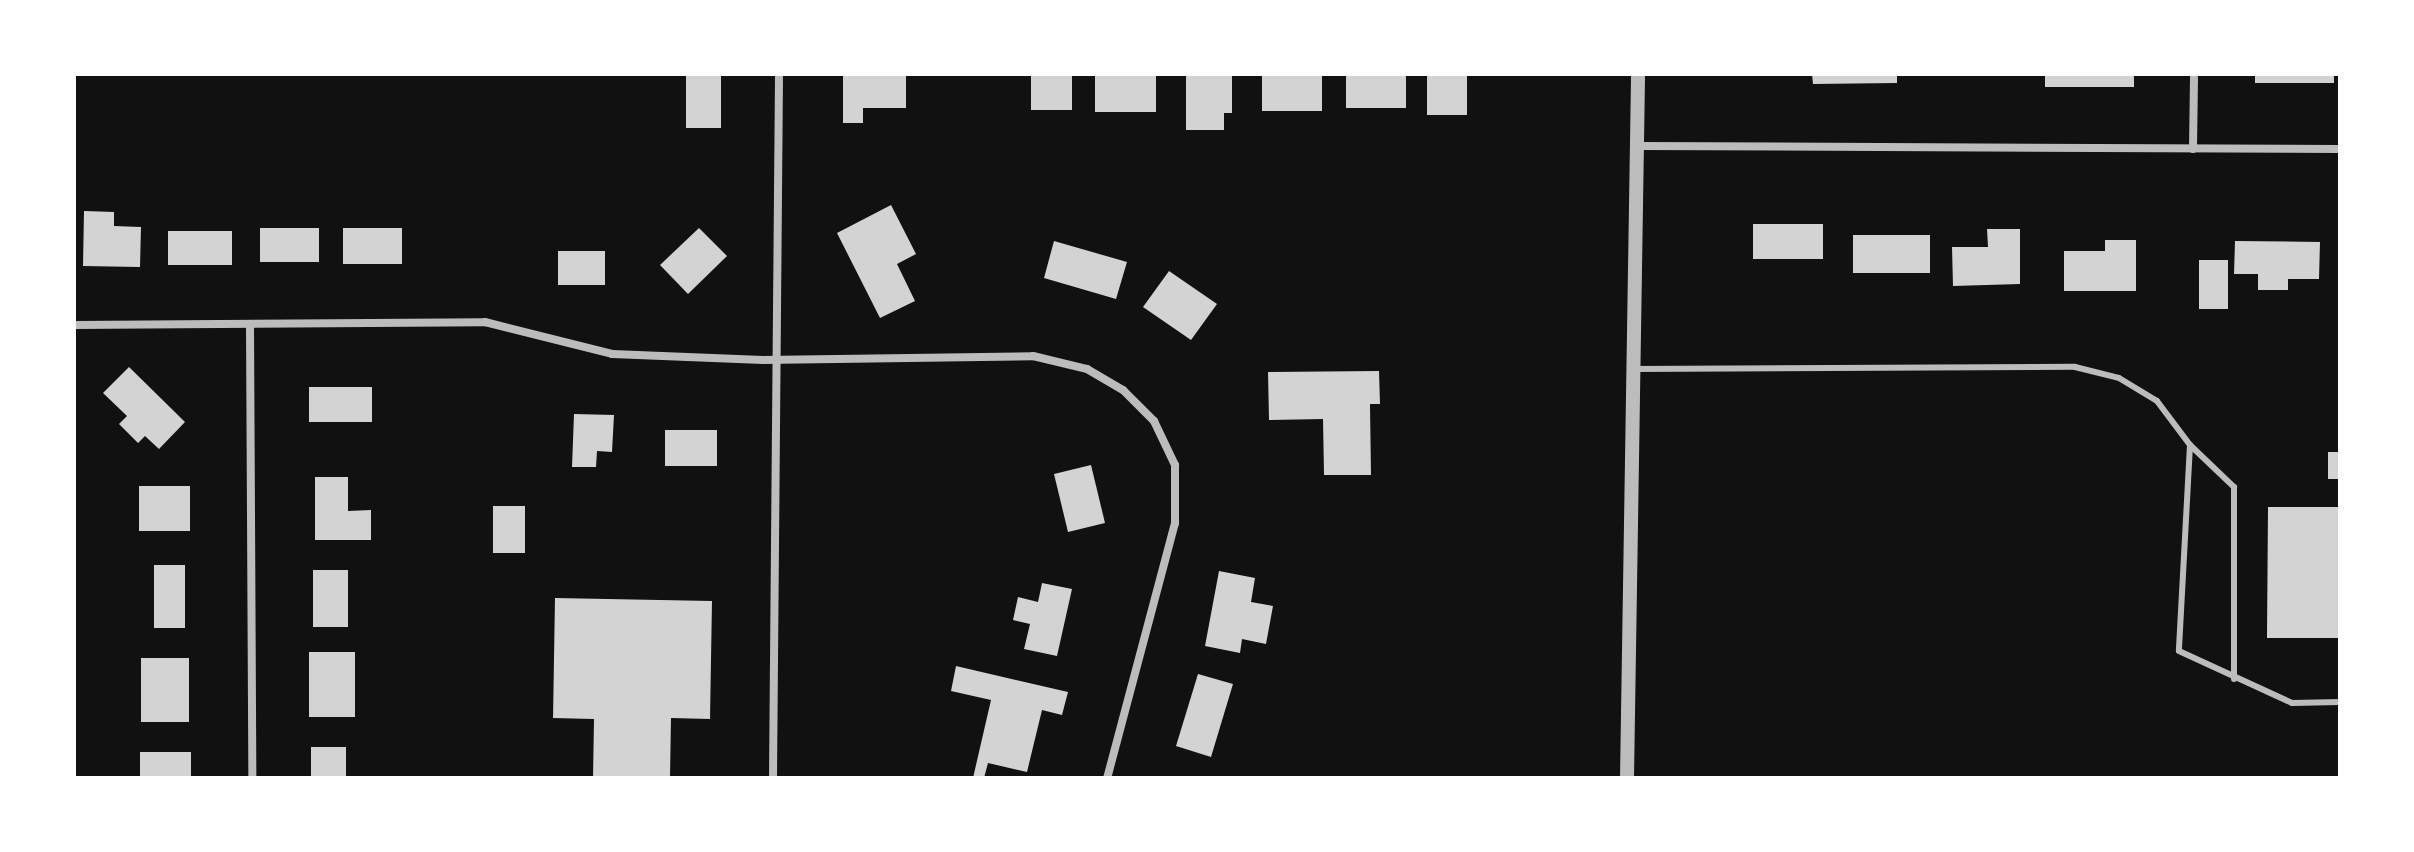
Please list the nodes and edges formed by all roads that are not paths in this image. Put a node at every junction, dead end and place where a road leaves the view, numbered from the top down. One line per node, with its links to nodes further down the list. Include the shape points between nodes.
1 (779, 74): 9 (street)
2 (1638, 74): 4 (street)
3 (2194, 74): 5 (street)
4 (1639, 146): 5 (street); 10 (street)
5 (2193, 149): 6 (street)
6 (2340, 149)
7 (74, 325): 8 (street)
8 (250, 325): 9 (street, via 485,322 612,354); 14 (street)
9 (777, 360): 15 (street); 16 (street, via 1033,356 1087,369 1123,390 1154,421 1175,465 1175,523)
10 (1635, 369): 11 (lane, via 2075,367 2119,378 2157,401); 17 (street)
11 (2190, 445): 12 (lane, via 2234,487); 12 (lane, via 2179,651)
12 (2234, 679): 13 (lane, via 2292,703)
13 (2340, 702)
14 (252, 778)
15 (773, 778)
16 (1107, 778)
17 (1627, 778)

